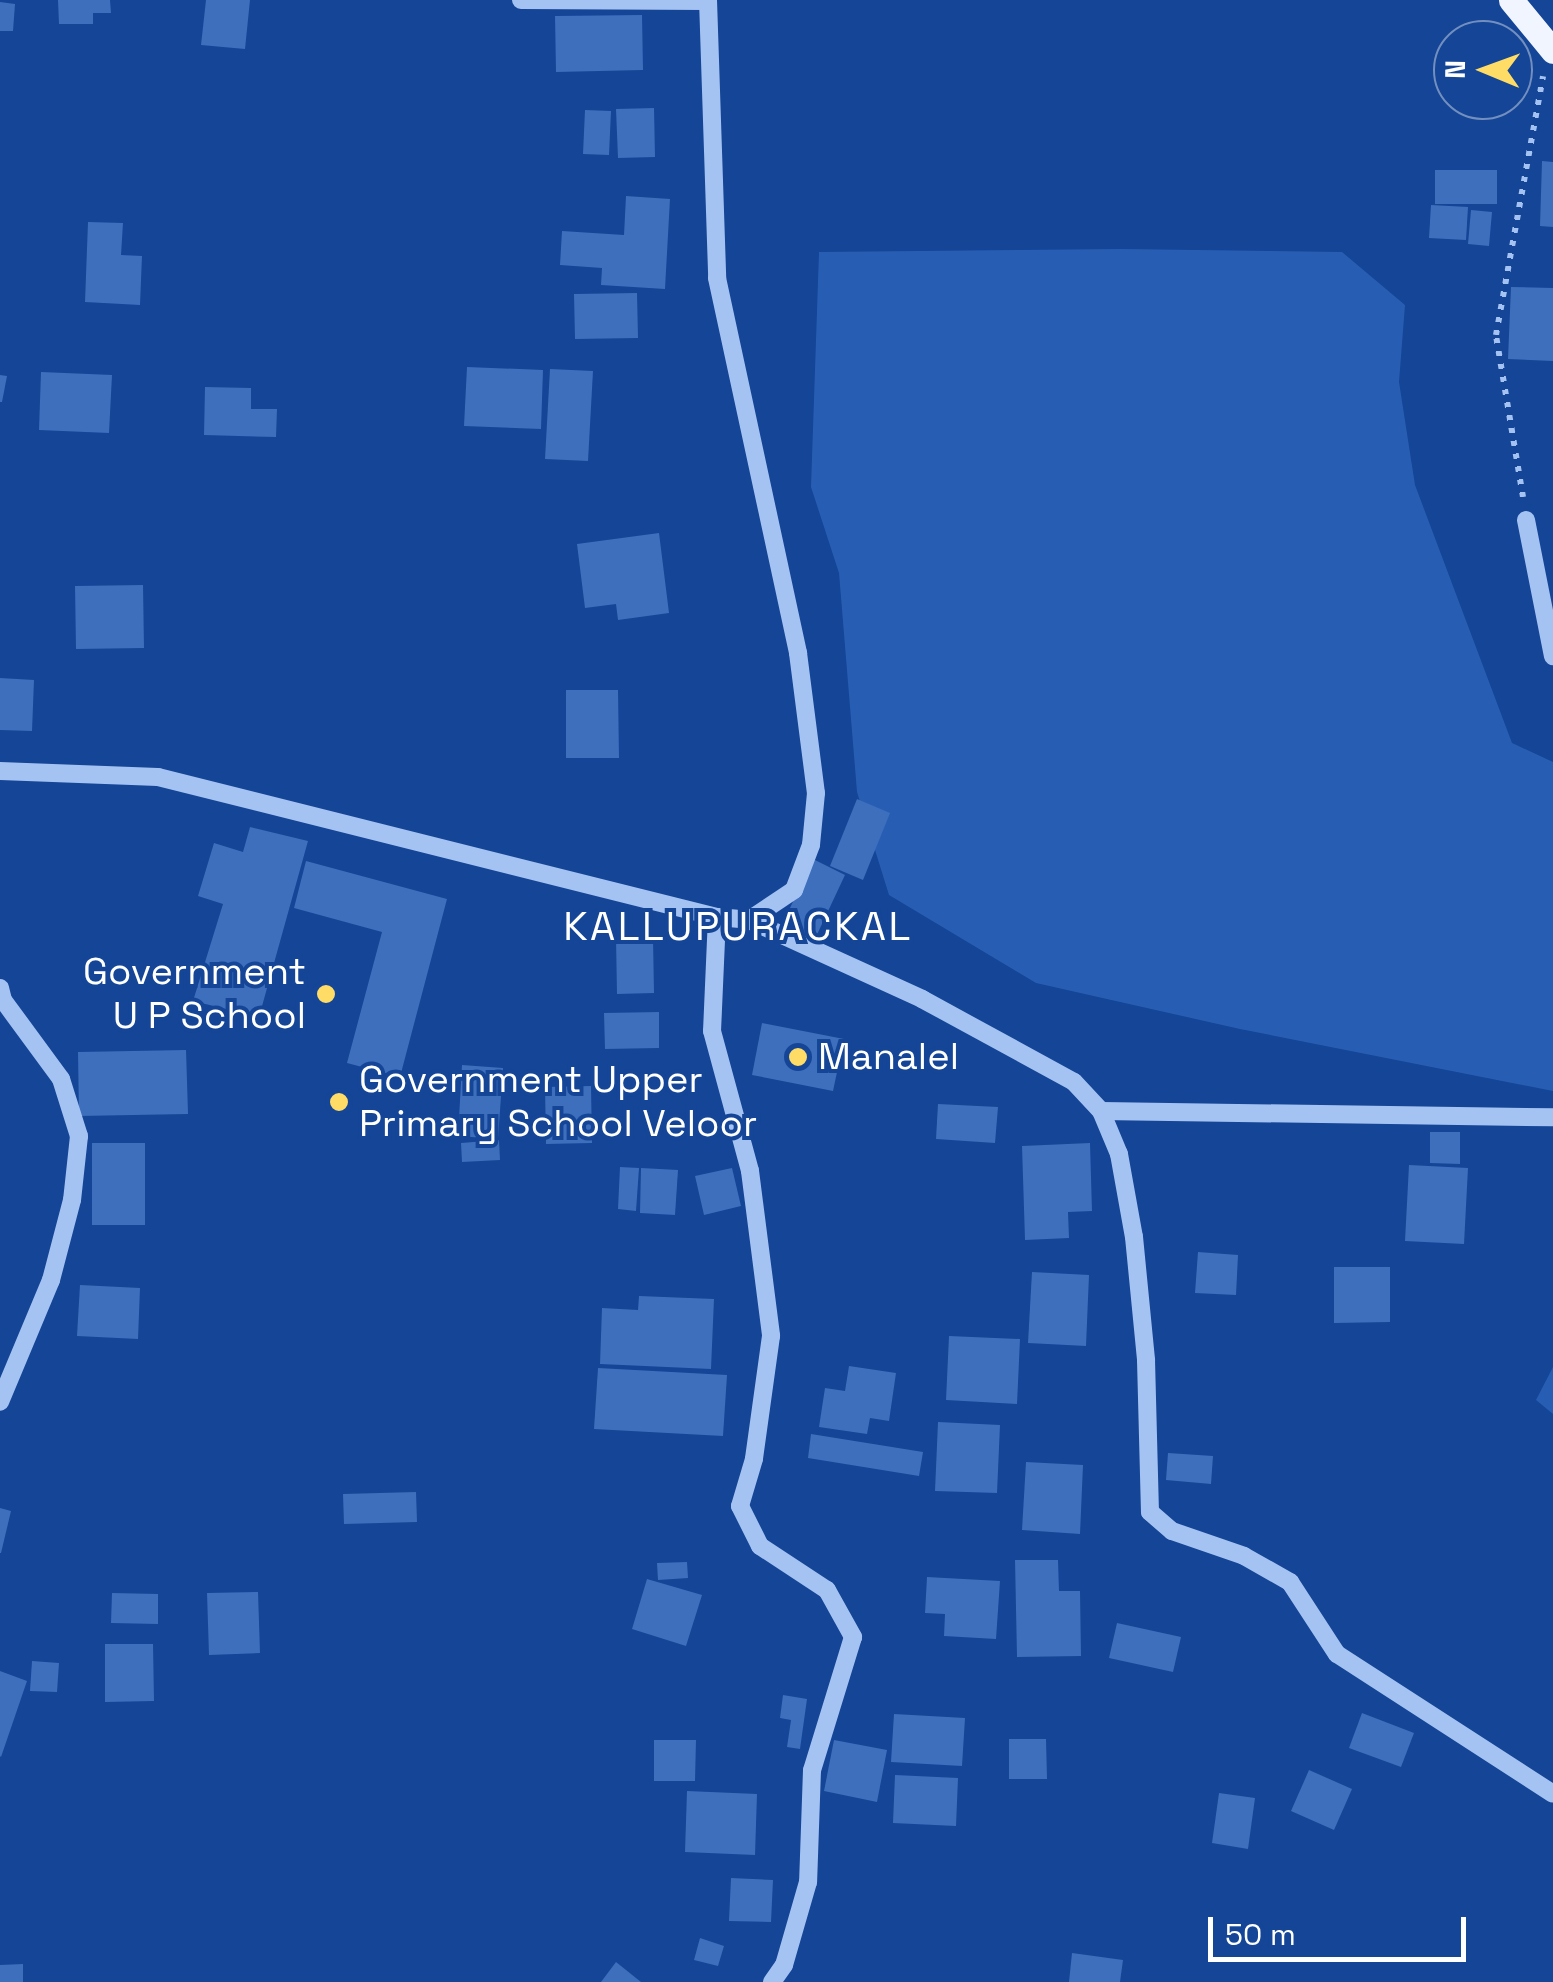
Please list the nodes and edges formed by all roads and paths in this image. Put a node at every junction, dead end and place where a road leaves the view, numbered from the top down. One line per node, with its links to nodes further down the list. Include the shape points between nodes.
1 (521, 0): 2 (street)
2 (708, 0): 9 (street, via 717,278 798,653 816,793 812,844 794,890)
3 (1511, 0): 4 (main road)
4 (1550, 48): 5 (path, via 1496,335)
5 (1526, 520): 6 (street)
6 (1553, 656)
7 (0, 771): 8 (street, via 158,777)
8 (718, 918): 9 (street); 15 (street, via 712,1031 750,1171 771,1336 754,1458 740,1506 760,1546 827,1590 853,1637 812,1770 808,1882 784,1965)
9 (749, 920): 11 (street, via 939,1008 1074,1082)
10 (0, 988): 13 (street, via 61,1079 79,1136 72,1200 51,1280)
11 (1101, 1111): 12 (street); 14 (street, via 1119,1154 1134,1237 1150,1512 1172,1531 1244,1556 1290,1582 1337,1654)
12 (1553, 1117)
13 (0, 1402)
14 (1553, 1794)
15 (772, 1982)

